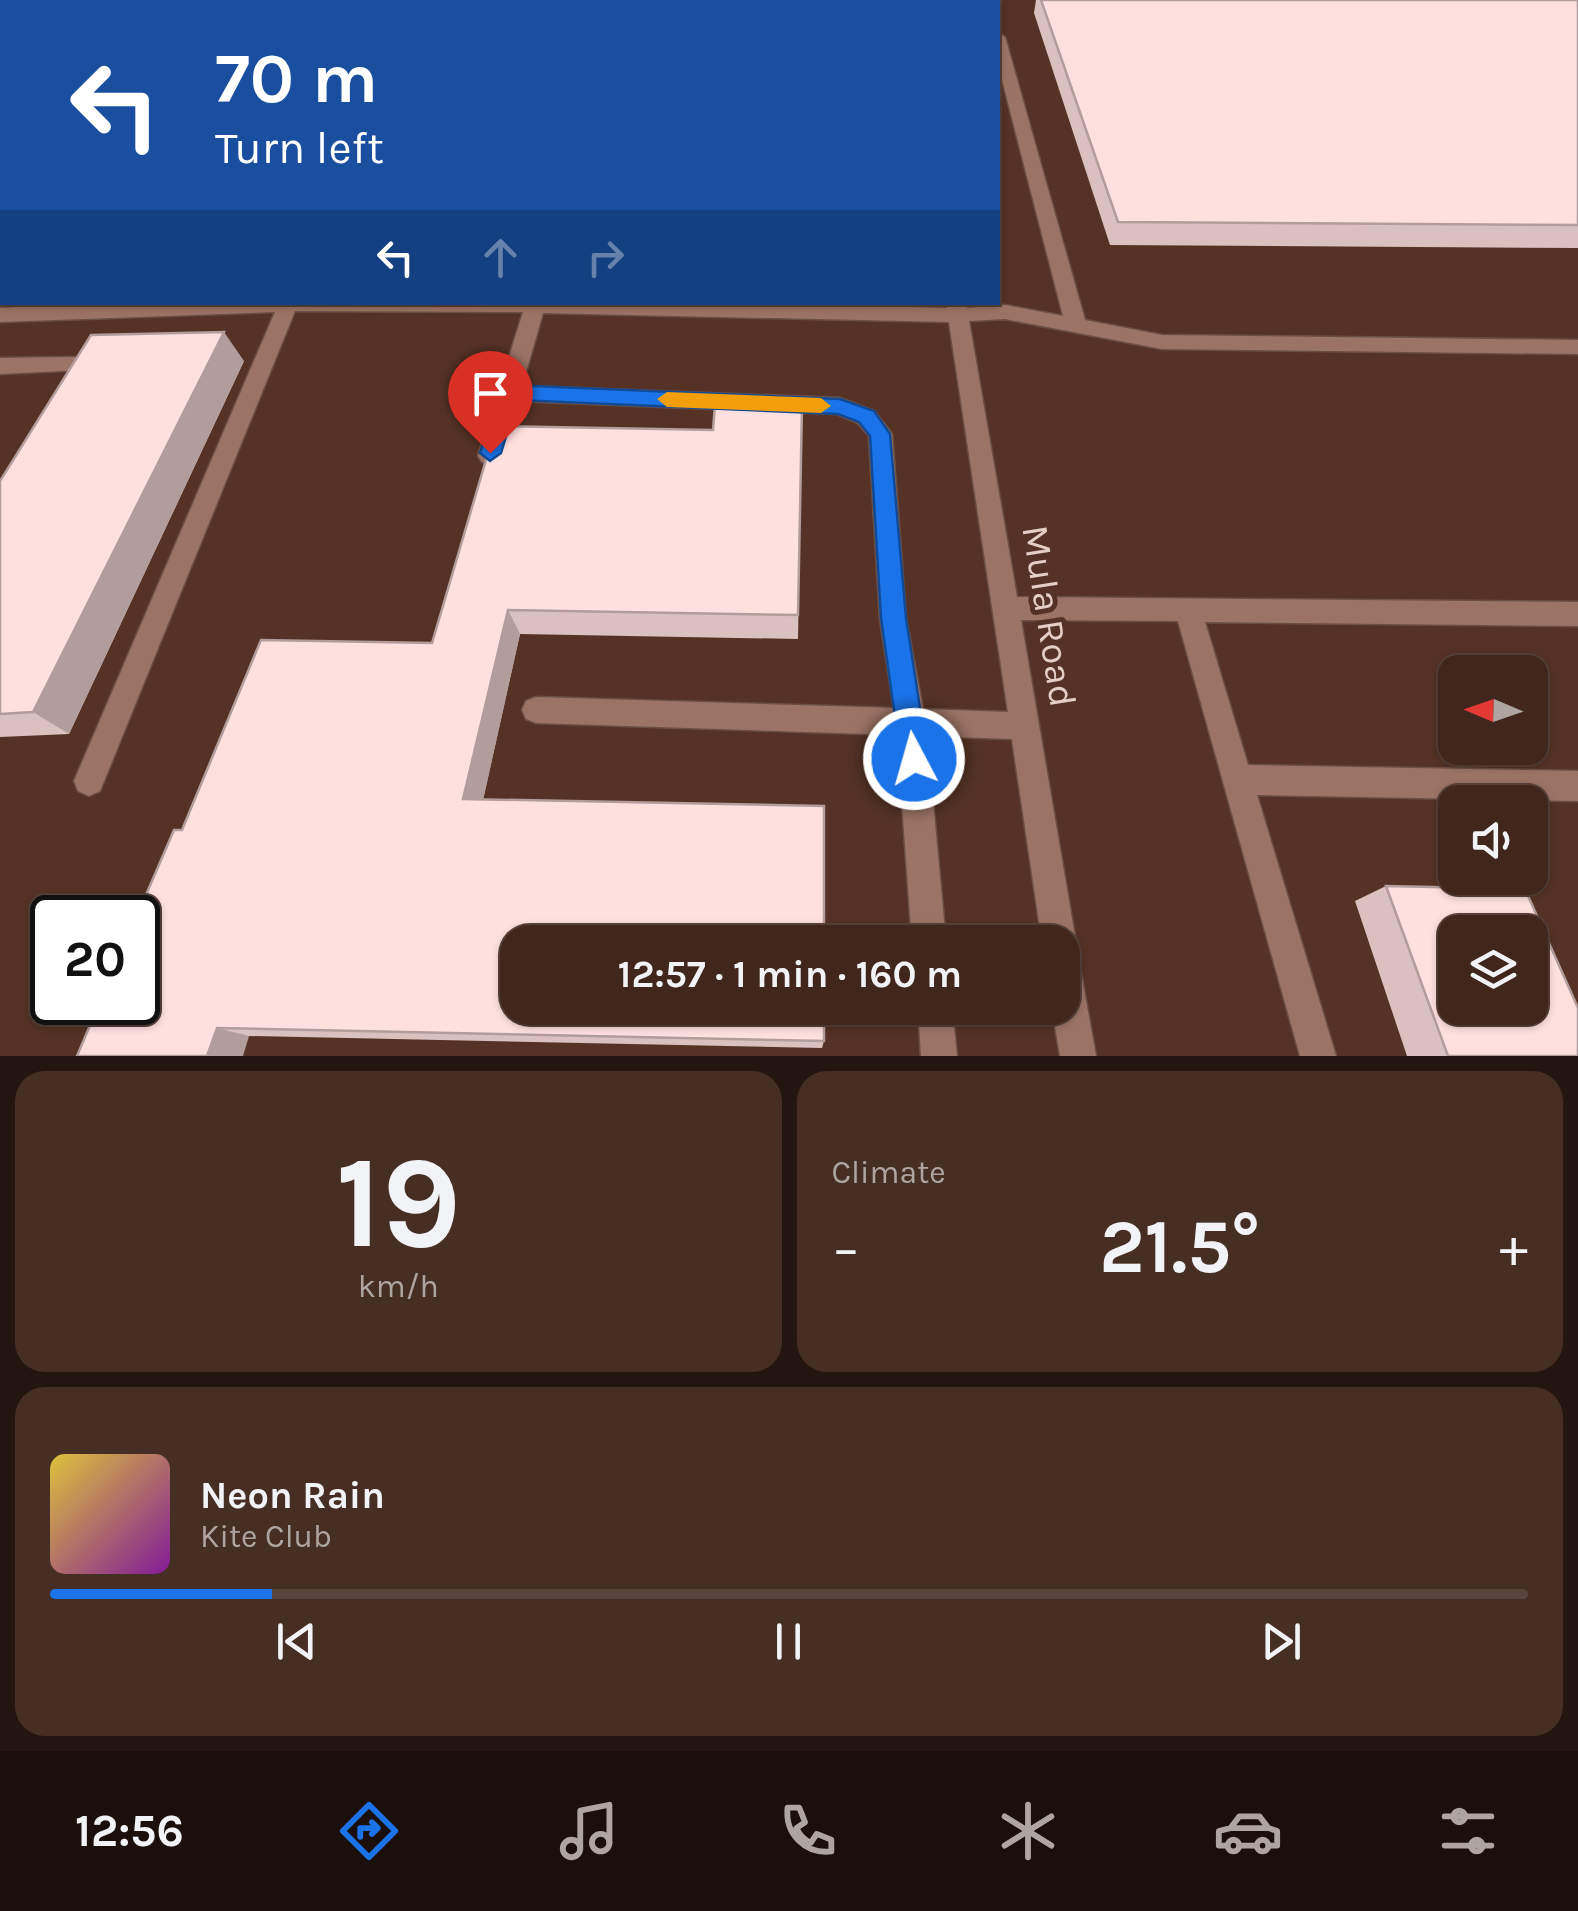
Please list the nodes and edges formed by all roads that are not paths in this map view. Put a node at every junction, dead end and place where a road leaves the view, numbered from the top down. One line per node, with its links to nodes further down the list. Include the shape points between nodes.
1 (1000, 44): 7 (street)
2 (110, 305): 4 (street); 6 (street); 9 (street)
3 (535, 305): 4 (street); 5 (street); 11 (street)
4 (287, 306): 21 (street)
5 (957, 309): 7 (street); 14 (street, Mula Road)
6 (0, 316)
7 (1076, 322): 8 (street, via 1162,342)
8 (1578, 347)
9 (83, 351): 10 (street); 12 (street)
10 (0, 366)
11 (509, 392): 13 (street); 18 (street, via 840,406 866,417 880,434 894,618)
12 (56, 396)
13 (480, 489)
14 (1005, 608): 15 (street); 19 (street, Mula Road)
15 (1188, 610): 16 (street); 20 (street)
16 (1578, 614)
17 (536, 710): 18 (street)
18 (911, 722): 19 (street); 23 (street)
19 (1024, 726): 24 (street, Mula Road)
20 (1238, 780): 22 (street); 29 (street)
21 (89, 781)
22 (1578, 786)
23 (928, 925)
24 (1056, 925)
25 (936, 1025): 27 (street)
26 (1073, 1025): 28 (street)
27 (939, 1056)
28 (1078, 1056)
29 (1318, 1056)

